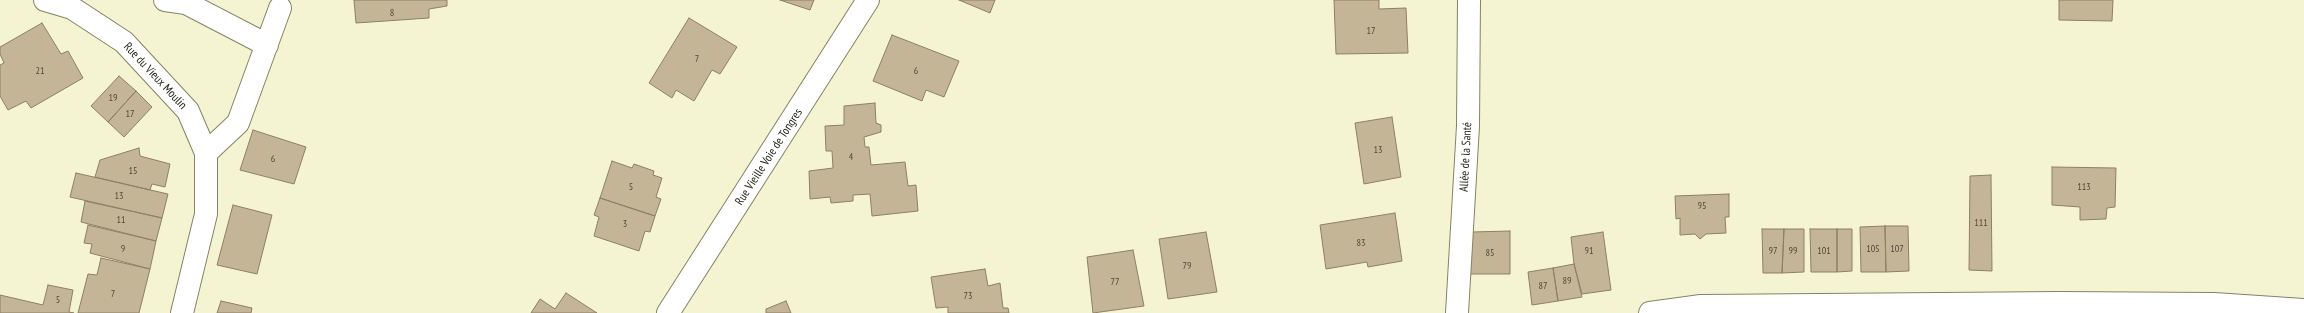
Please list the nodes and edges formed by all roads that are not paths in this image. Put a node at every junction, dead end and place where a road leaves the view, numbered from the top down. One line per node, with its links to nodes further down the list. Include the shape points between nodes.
1 (45, 0): 5 (street, Rue du Vieux Moulin)
2 (165, 0): 7 (street, via 186,3)
3 (868, 0): 11 (street, Rue Vieille Voie de Tongres)
4 (1469, 0): 12 (street, Allée de la Santé, via 1468,126)
5 (79, 4): 8 (street, Rue du Vieux Moulin, via 124,42 188,111)
6 (280, 8): 7 (street)
7 (267, 45): 8 (street, via 238,123)
8 (206, 153): 10 (street, Rue du Vieux Moulin, via 206,214)
9 (2304, 310): 13 (street, via 2214,304 2059,303 1701,306)
10 (182, 313)
11 (668, 313)
12 (1456, 313)
13 (1650, 313)

